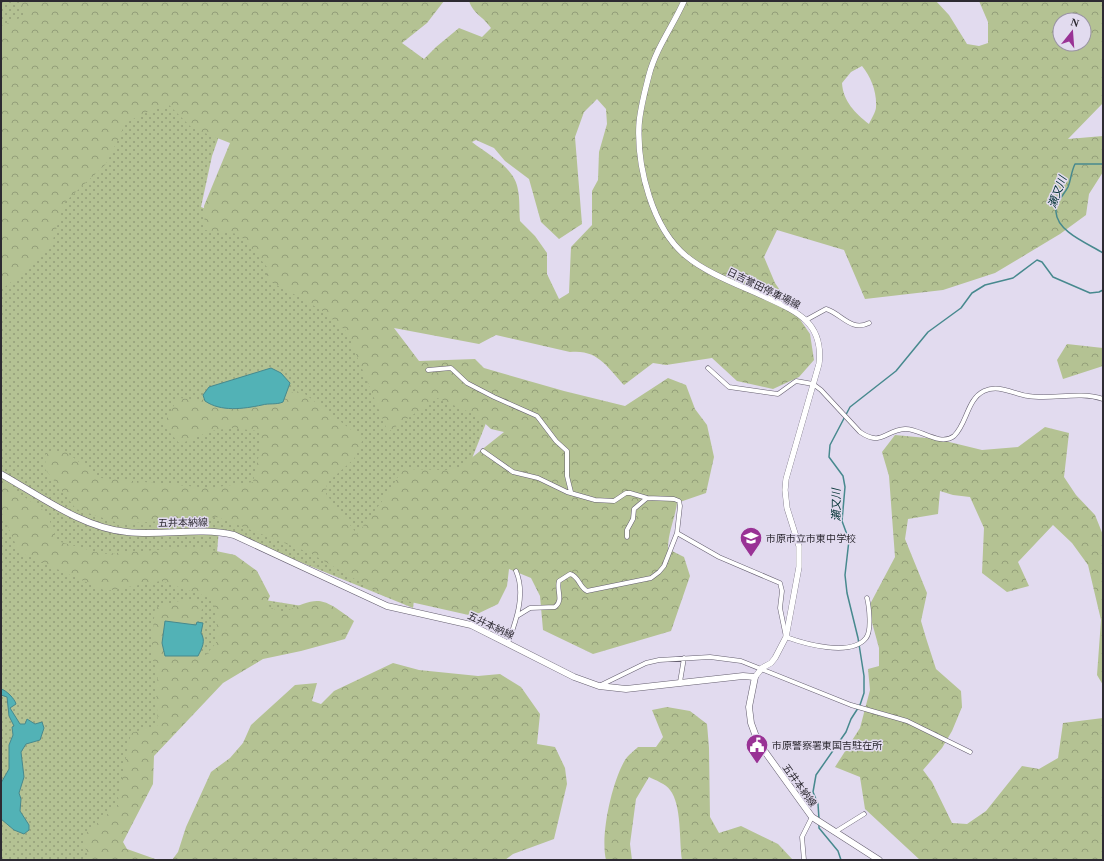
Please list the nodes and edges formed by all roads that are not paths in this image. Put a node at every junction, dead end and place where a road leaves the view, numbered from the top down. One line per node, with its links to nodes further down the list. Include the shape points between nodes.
1 (684, 1): 2 (main road, 日吉誉田停車場線, via 651,66 640,118 639,146 650,200 669,238 686,256 722,277 791,309)
2 (806, 320): 3 (street, via 826,309 850,324 861,326); 6 (main road, 日吉誉田停車場線, via 820,345 819,364)
3 (869, 323)
4 (708, 368): 6 (street, via 730,387 749,391 778,394 796,381)
5 (428, 370): 10 (street, via 451,368 467,383 537,416 567,451 567,476)
6 (813, 384): 7 (street, via 860,432 875,439 905,429 943,440 952,437 958,431 976,397 983,391 995,388 1027,396 1082,395); 17 (main road, 日吉誉田停車場線, via 786,479 787,508 799,546 799,567)
7 (1103, 399)
8 (483, 451): 10 (street, via 513,472 538,478)
9 (1, 474): 18 (main road, 五井本納線, via 78,518 106,529 129,533 208,531 234,536 387,606 471,625)
10 (571, 492): 11 (street, via 606,502 614,501 626,493)
11 (647, 498): 12 (street, via 674,499 679,502); 13 (street, via 634,509)
12 (677, 533): 16 (street, via 664,566 651,578 587,591 575,576 570,574 559,581 557,586 560,597 556,607 530,608); 17 (street, via 719,557 780,584 780,608)
13 (627, 537)
14 (516, 571): 16 (street, via 519,578)
15 (868, 598): 17 (street, via 869,630 867,637 859,644 849,647 817,646)
16 (517, 616): 18 (street)
17 (786, 637): 20 (main road, 日吉誉田停車場線, via 771,663)
18 (508, 643): 23 (main road, 五井本納線, via 574,677)
19 (684, 658): 20 (street, via 728,658); 22 (street); 23 (street, via 646,664)
20 (762, 668): 21 (main road, 日吉誉田停車場線); 24 (street, via 851,705 906,721)
21 (755, 677): 22 (main road, 五井本納線); 26 (main road, 五井本納線, via 749,707 758,742)
22 (680, 682): 23 (main road, 五井本納線, via 626,689)
23 (599, 686)
24 (970, 752)
25 (864, 814): 27 (street)
26 (812, 817): 27 (main road, 五井本納線); 28 (street, via 802,836)
27 (834, 832): 29 (main road, 五井本納線)
28 (804, 860)
29 (879, 860)

